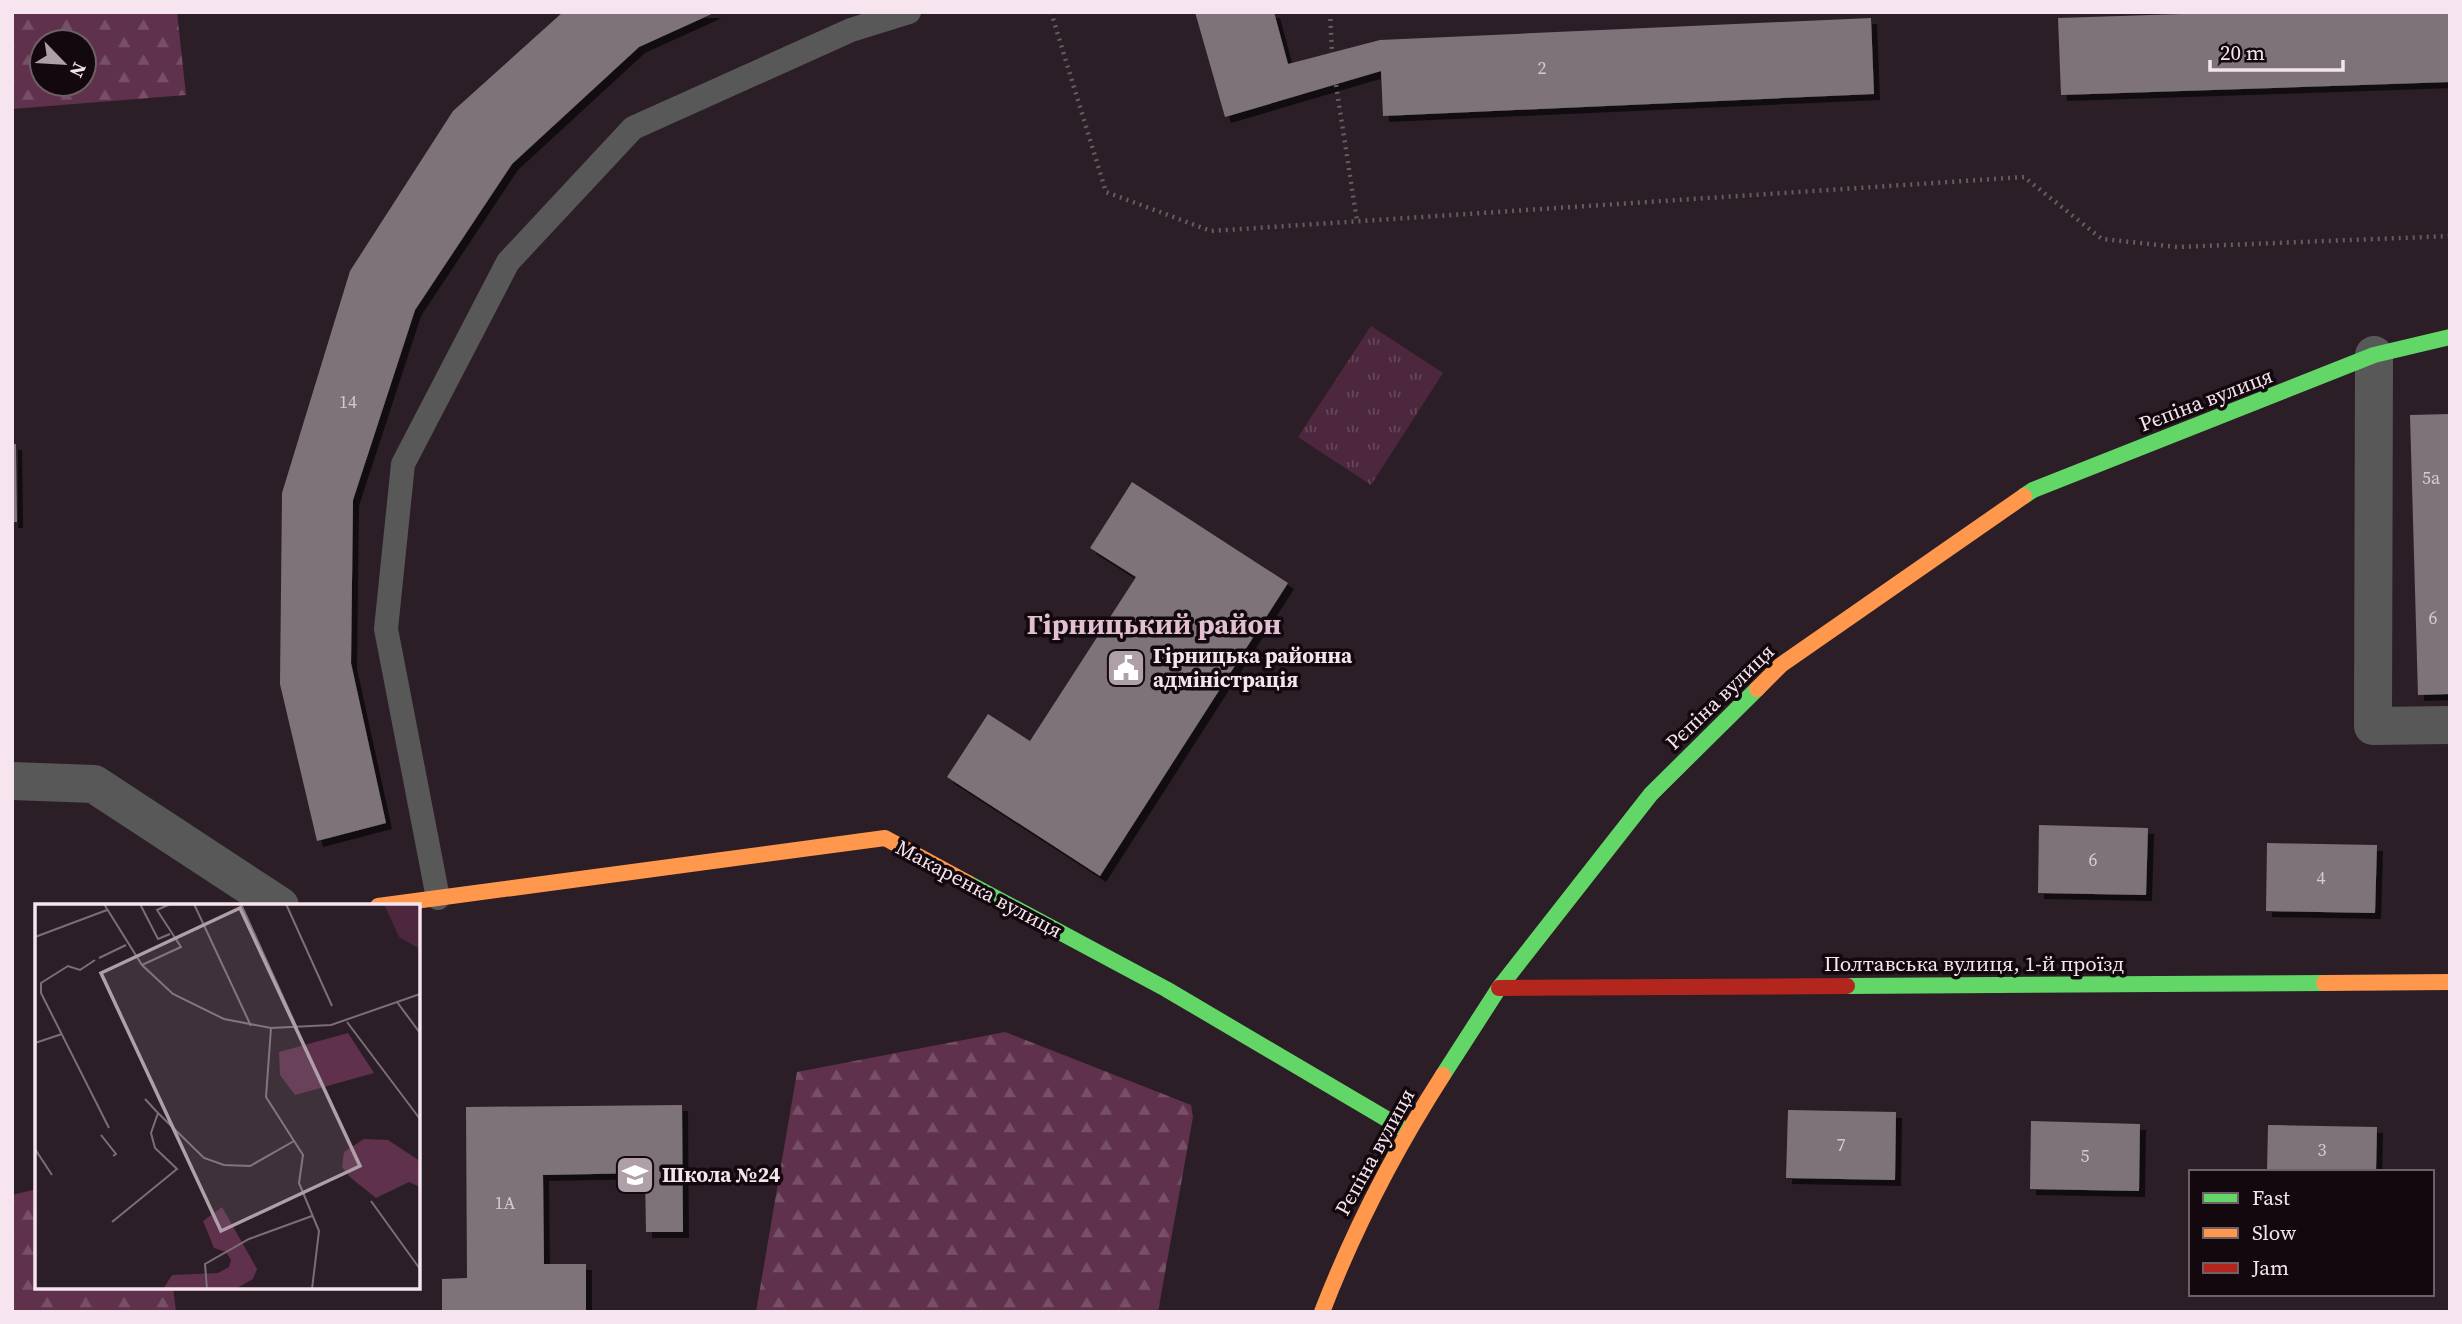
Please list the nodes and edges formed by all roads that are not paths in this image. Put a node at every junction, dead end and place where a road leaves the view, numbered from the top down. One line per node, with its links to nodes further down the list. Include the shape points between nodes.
1 (909, 12): 6 (lane, via 851,30 633,128 508,262 403,464 386,628)
2 (2450, 337): 3 (street, Рєпіна вулиця)
3 (2374, 355): 4 (street, via 2373,726); 10 (street, Рєпіна вулиця, via 2033,490 1781,665 1651,794)
4 (2450, 725)
5 (12, 780): 7 (street, via 94,784)
6 (438, 898): 8 (street, Макаренка вулиця); 11 (street, Макаренка вулиця, via 885,838 1166,989)
7 (277, 904)
8 (393, 904)
9 (2450, 982): 10 (street, Полтавська вулиця, 1-й проїзд)
10 (1499, 988): 11 (street, Рєпіна вулиця)
11 (1407, 1130): 12 (street, Рєпіна вулиця, via 1345,1252)
12 (1322, 1312)

